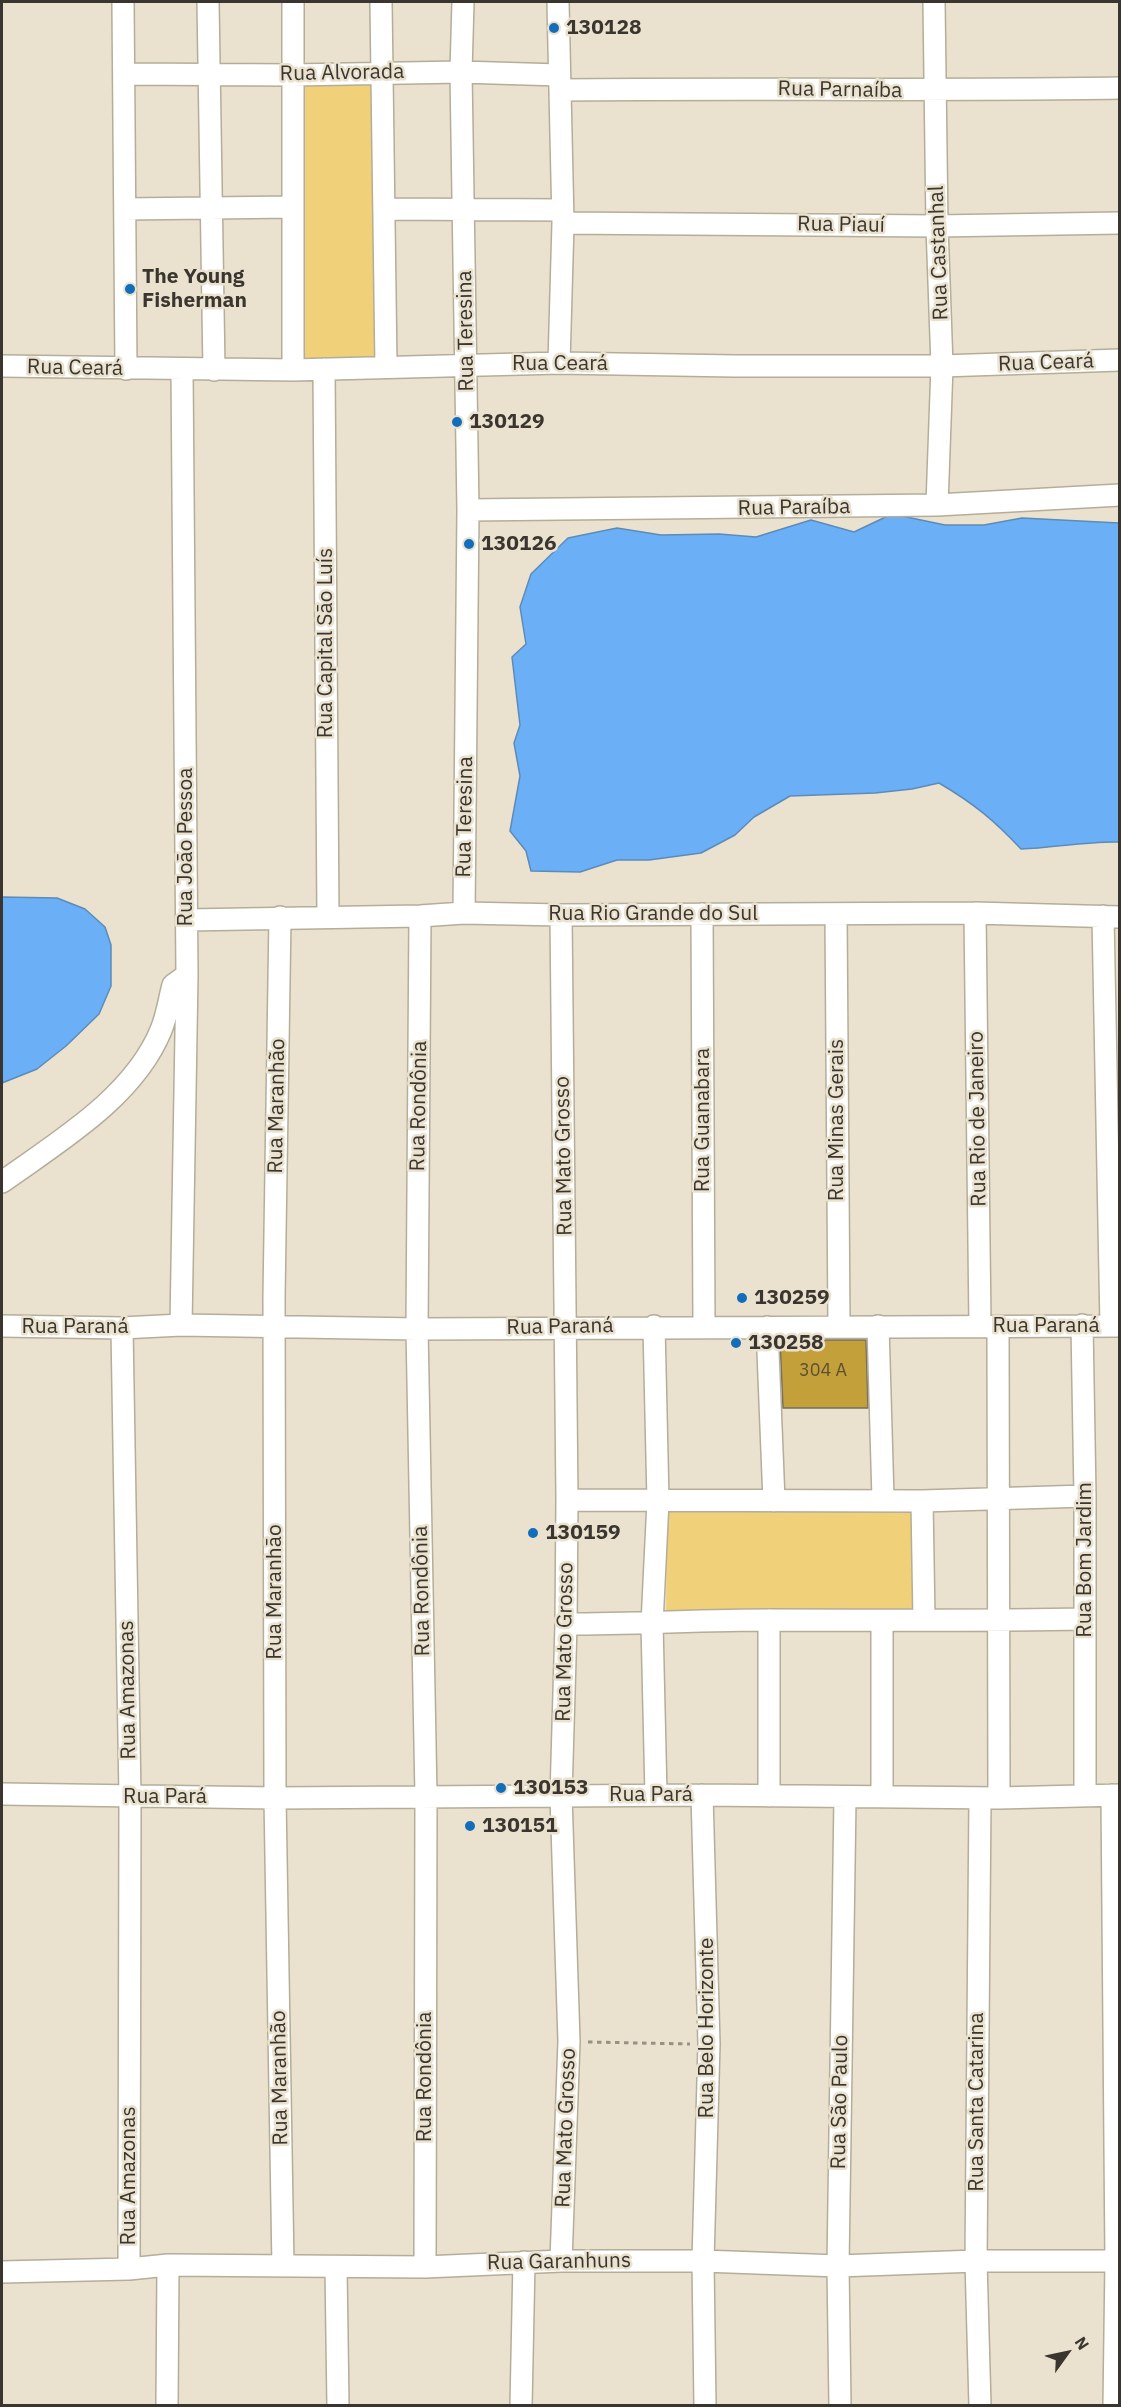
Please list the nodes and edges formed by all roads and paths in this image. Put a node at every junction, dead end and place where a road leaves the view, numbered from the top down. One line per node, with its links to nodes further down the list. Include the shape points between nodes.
1 (123, 2): 11 (street)
2 (208, 2): 9 (street)
3 (293, 2): 12 (street)
4 (381, 2): 10 (street)
5 (463, 2): 8 (street, Rua Teresina)
6 (558, 2): 13 (street)
7 (934, 2): 15 (street, Rua Castanhal)
8 (461, 72): 10 (street, Rua Alvorada); 13 (street, Rua Alvorada); 20 (street, Rua Teresina)
9 (208, 73): 11 (street, Rua Alvorada); 12 (street, Rua Alvorada); 18 (street)
10 (382, 73): 12 (street, Rua Alvorada); 19 (street)
11 (124, 74): 17 (street)
12 (293, 75): 16 (street)
13 (560, 83): 15 (street, Rua Parnaíba); 21 (street)
14 (1119, 88): 15 (street, Rua Parnaíba)
15 (935, 91): 23 (street, Rua Castanhal)
16 (293, 207): 18 (street); 34 (street)
17 (125, 209): 18 (street); 30 (street)
18 (212, 209): 33 (street)
19 (384, 209): 20 (street, Rua Piauí); 29 (street)
20 (465, 209): 21 (street, Rua Piauí); 26 (street, Rua Teresina)
21 (563, 217): 23 (street, Rua Piauí); 25 (street)
22 (1119, 223): 23 (street, Rua Piauí)
23 (937, 226): 28 (street, Rua Castanhal)
24 (1119, 360): 28 (street, Rua Ceará)
25 (559, 363): 26 (street, Rua Ceará); 28 (street, Rua Ceará)
26 (466, 364): 29 (street, Rua Ceará); 37 (street, Rua Teresina)
27 (2, 366): 30 (street, Rua Ceará)
28 (942, 366): 36 (street, Rua Castanhal)
29 (386, 367): 31 (street, Rua Ceará)
30 (126, 369): 32 (street, Rua Ceará)
31 (324, 369): 34 (street, Rua Ceará); 45 (street, Rua Capital São Luís)
32 (182, 370): 33 (street, Rua Ceará); 47 (street, Rua João Pessoa)
33 (214, 370): 34 (street, Rua Ceará)
34 (293, 370)
35 (1119, 495): 36 (street, Rua Paraíba)
36 (937, 505): 37 (street, Rua Paraíba)
37 (468, 510): 38 (street, Rua Teresina)
38 (464, 913): 42 (street, Rua Rio Grande do Sul); 43 (street, Rua Rio Grande do Sul)
39 (702, 914): 40 (street, Rua Rio Grande do Sul); 42 (street, Rua Rio Grande do Sul); 55 (street, Rua Guanabara)
40 (836, 914): 41 (street, Rua Rio Grande do Sul); 56 (street, Rua Minas Gerais)
41 (975, 914): 46 (street, Rua Rio Grande do Sul); 58 (street, Rua Rio de Janeiro)
42 (561, 915): 60 (street, Rua Mato Grosso)
43 (420, 916): 45 (street, Rua Rio Grande do Sul); 63 (street, Rua Rondônia)
44 (280, 917): 45 (street, Rua Rio Grande do Sul); 47 (street, Rua Rio Grande do Sul); 53 (street, Rua Maranhão)
45 (327, 917)
46 (1111, 917): 59 (street)
47 (187, 920): 48 (street, Rua João Pessoa)
48 (187, 975): 49 (street, via 173,985 150,1052 111,1101); 50 (street, Rua João Pessoa)
49 (2, 1182)
50 (181, 1325): 53 (street, Rua Paraná); 62 (street, Rua Paraná)
51 (1082, 1325): 58 (street, Rua Paraná); 59 (street, Rua Paraná); 64 (street, Rua Bom Jardim)
52 (2, 1326): 62 (street, Rua Paraná)
53 (274, 1326): 63 (street, Rua Paraná); 88 (street, Rua Maranhão)
54 (654, 1326): 55 (street, Rua Paraná); 60 (street, Rua Paraná); 68 (street)
55 (704, 1326): 61 (street, Rua Paraná)
56 (839, 1326): 57 (street, Rua Paraná); 61 (street, Rua Paraná)
57 (878, 1326): 58 (street, Rua Paraná); 66 (street)
58 (989, 1326): 65 (street, Rua Rio de Janeiro)
59 (1115, 1326)
60 (566, 1327): 63 (street, Rua Paraná); 67 (street, Rua Mato Grosso)
61 (767, 1327): 69 (street)
62 (122, 1328): 86 (street, Rua Amazonas)
63 (417, 1329): 82 (street, Rua Rondônia)
64 (1085, 1496): 65 (street); 71 (street, Rua Bom Jardim)
65 (999, 1497): 70 (street); 75 (street, Rua Rio de Janeiro)
66 (883, 1499): 69 (street); 70 (street)
67 (567, 1500): 68 (street); 76 (street, Rua Mato Grosso)
68 (658, 1501): 69 (street); 77 (street)
69 (774, 1501)
70 (922, 1501): 73 (street)
71 (1086, 1619): 75 (street); 85 (street, Rua Bom Jardim)
72 (769, 1620): 74 (street); 77 (street); 84 (street)
73 (924, 1620): 74 (street); 75 (street)
74 (882, 1621): 87 (street)
75 (998, 1621): 90 (street, Rua Santa Catarina)
76 (566, 1624): 77 (street); 83 (street, Rua Mato Grosso)
77 (652, 1624): 79 (street)
78 (2, 1794): 86 (street, Rua Pará)
79 (656, 1795): 80 (street, Rua Pará); 83 (street, Rua Pará)
80 (702, 1795): 84 (street, Rua Pará); 92 (street, Rua Belo Horizonte)
81 (1116, 1795): 85 (street, Rua Pará); 96 (street)
82 (426, 1796): 83 (street, Rua Pará); 88 (street, Rua Pará); 102 (street, Rua Rondônia)
83 (561, 1796): 91 (street, Rua Mato Grosso)
84 (769, 1796): 89 (street, Rua Pará)
85 (1085, 1796): 90 (street, Rua Pará)
86 (130, 1797): 88 (street, Rua Pará); 103 (street, Rua Amazonas)
87 (882, 1797): 89 (street, Rua Pará); 90 (street, Rua Pará)
88 (275, 1798): 99 (street, Rua Maranhão)
89 (845, 1798): 101 (street, Rua São Paulo)
90 (989, 1798): 95 (street, Rua Santa Catarina)
91 (568, 2041): 92 (path); 93 (street, Rua Mato Grosso)
92 (710, 2044): 94 (street, Rua Belo Horizonte)
93 (561, 2261): 94 (street, Rua Garanhuns); 97 (street, Rua Garanhuns)
94 (703, 2261): 101 (street, Rua Garanhuns); 108 (street, Rua Belo Horizonte)
95 (976, 2261): 96 (street, Rua Garanhuns); 101 (street, Rua Garanhuns); 110 (street, Rua Santa Catarina)
96 (1116, 2261): 111 (street)
97 (524, 2262): 102 (street, Rua Garanhuns); 107 (street)
98 (168, 2265): 99 (street, Rua Garanhuns); 103 (street, Rua Garanhuns); 105 (street)
99 (283, 2266): 100 (street, Rua Garanhuns)
100 (336, 2266): 102 (street, Rua Garanhuns); 106 (street)
101 (838, 2266): 109 (street, Rua São Paulo)
102 (425, 2267)
103 (129, 2269): 104 (street, Rua Garanhuns)
104 (2, 2272)
105 (167, 2406)
106 (338, 2406)
107 (521, 2406)
108 (705, 2406)
109 (840, 2406)
110 (980, 2406)
111 (1114, 2406)

